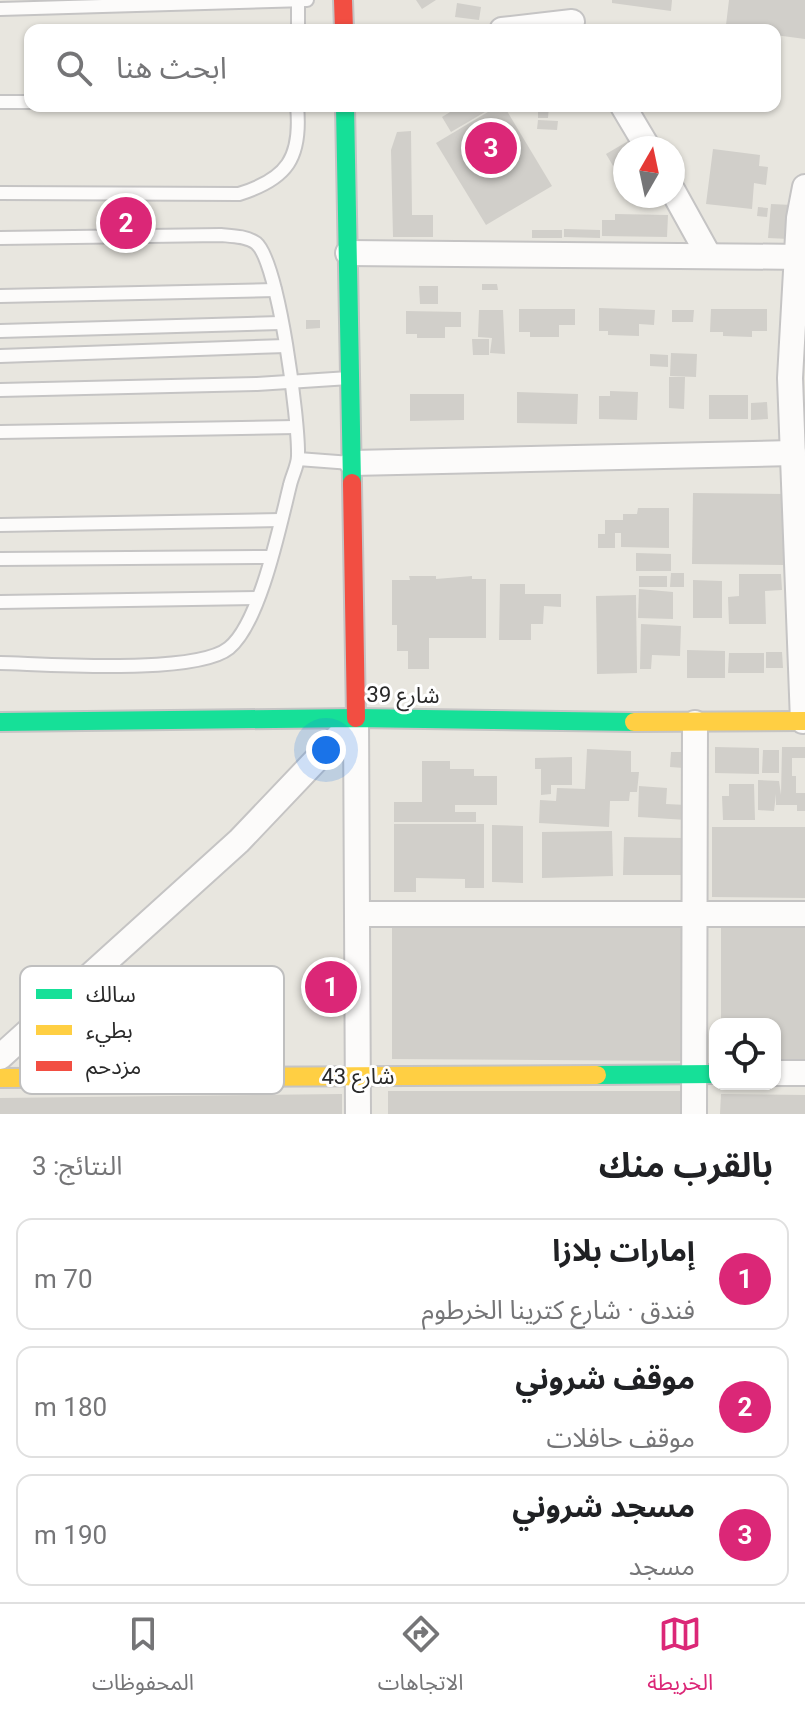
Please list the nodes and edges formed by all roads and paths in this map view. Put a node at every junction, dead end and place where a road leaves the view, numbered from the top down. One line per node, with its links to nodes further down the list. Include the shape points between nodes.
1 (298, 0): 2 (lane); 5 (lane); 6 (lane)
2 (307, 0)
3 (343, 0): 7 (street)
4 (557, 0): 8 (street)
5 (0, 9)
6 (298, 24)
7 (344, 24)
8 (573, 24)
9 (0, 102): 10 (lane)
10 (24, 102)
11 (297, 112): 16 (lane, via 290,164 264,186 239,194)
12 (345, 112): 19 (street)
13 (627, 112): 14 (street)
14 (641, 136)
15 (805, 187): 21 (street, via 799,218)
16 (0, 193)
17 (682, 208): 20 (street)
18 (0, 238): 22 (lane, via 247,238 258,244)
19 (348, 253): 20 (street); 28 (street)
20 (709, 256): 21 (street)
21 (802, 257): 29 (street)
22 (275, 290): 23 (lane); 24 (lane)
23 (0, 296)
24 (280, 323): 25 (lane); 26 (lane)
25 (0, 331)
26 (286, 346): 27 (lane); 30 (lane)
27 (0, 356)
28 (350, 378): 30 (lane); 36 (street)
29 (798, 378): 34 (street)
30 (291, 383): 31 (lane); 32 (lane)
31 (0, 390)
32 (295, 427): 33 (lane); 35 (lane)
33 (0, 432)
34 (793, 453): 36 (street); 45 (street)
35 (298, 459): 36 (lane); 37 (lane)
36 (352, 463): 44 (street)
37 (281, 520): 38 (lane); 39 (lane)
38 (0, 525)
39 (270, 557): 40 (lane); 41 (lane)
40 (0, 559)
41 (258, 598): 42 (lane); 43 (lane, via 241,635 227,650 206,659)
42 (0, 602)
43 (0, 663)
44 (356, 718): 46 (street, شارع 39); 47 (street, شارع 39); 48 (street); 51 (street, via 239,841)
45 (804, 721): 47 (street, شارع 39)
46 (0, 722)
47 (695, 723): 49 (street)
48 (358, 914): 49 (street); 58 (street)
49 (695, 914): 50 (street); 56 (street)
50 (805, 914)
51 (101, 966)
52 (20, 1039): 53 (street)
53 (0, 1057)
54 (781, 1073): 55 (street)
55 (805, 1073)
56 (705, 1074): 58 (street, شارع 43); 62 (street)
57 (284, 1076): 58 (street, شارع 43)
58 (358, 1076): 61 (street)
59 (0, 1078): 60 (street, شارع 43)
60 (20, 1078)
61 (358, 1114)
62 (694, 1114)

